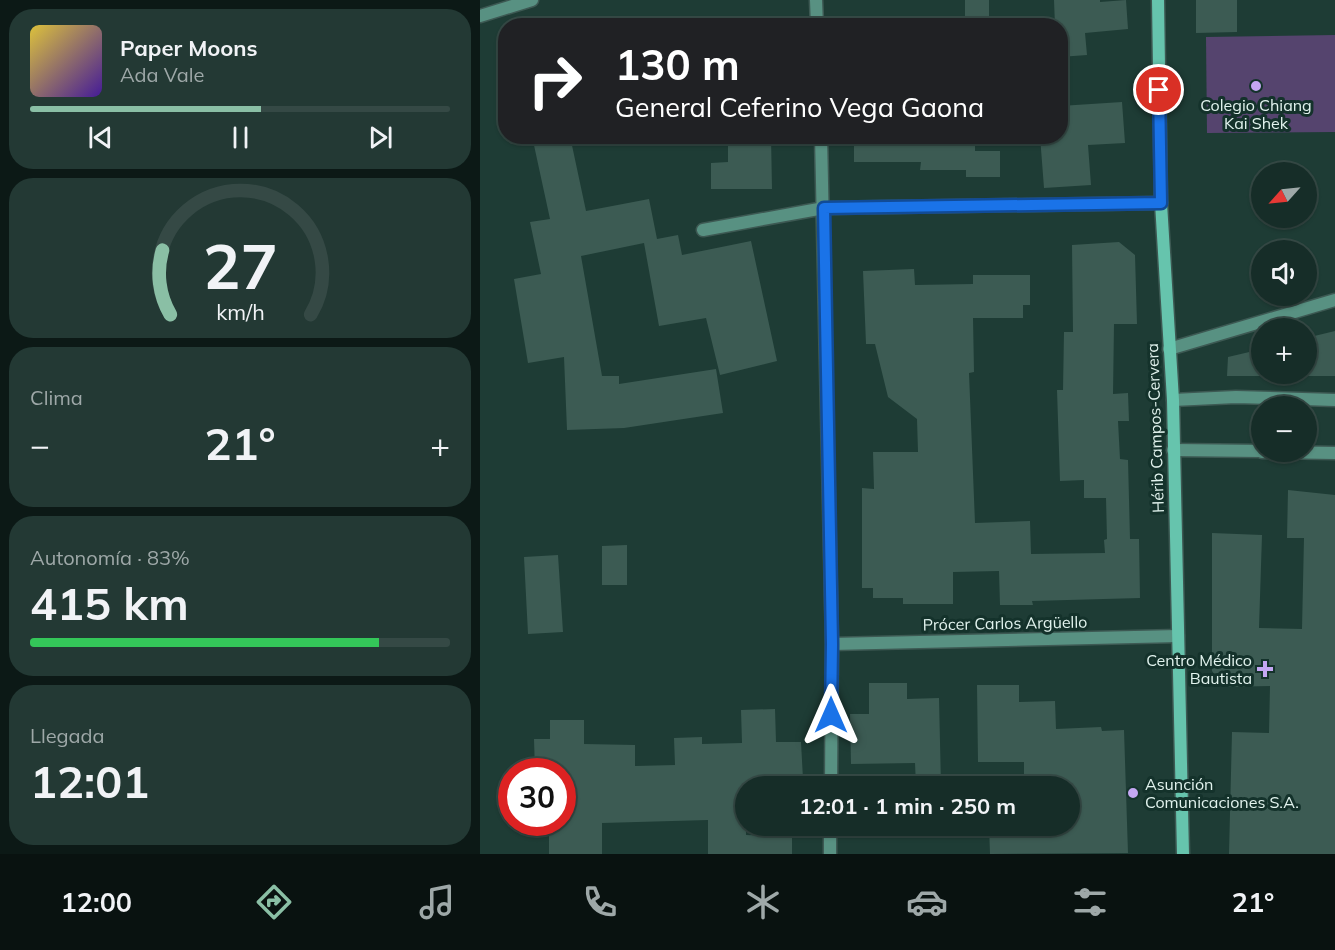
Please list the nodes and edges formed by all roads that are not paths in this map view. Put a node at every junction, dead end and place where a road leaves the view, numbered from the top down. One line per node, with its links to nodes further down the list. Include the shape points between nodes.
1 (532, 0): 4 (street)
2 (816, 0): 5 (street)
3 (1158, 0): 7 (main road, Hérib Campos-Cervera)
4 (480, 16)
5 (817, 18)
6 (821, 144): 8 (street)
7 (1161, 203): 8 (street); 11 (main road, Hérib Campos-Cervera)
8 (824, 208): 9 (street); 19 (street)
9 (704, 230)
10 (1335, 300): 11 (street)
11 (1169, 349): 12 (main road, Hérib Campos-Cervera)
12 (1173, 400): 13 (street); 14 (main road, Hérib Campos-Cervera)
13 (1335, 400)
14 (1173, 450): 15 (street); 18 (main road, Hérib Campos-Cervera)
15 (1251, 452)
16 (1317, 453): 17 (street)
17 (1335, 453)
18 (1178, 636): 19 (street, Prócer Carlos Argüello); 23 (main road, Hérib Campos-Cervera)
19 (832, 644): 20 (street)
20 (831, 776)
21 (830, 836): 22 (street)
22 (830, 854)
23 (1183, 854)

